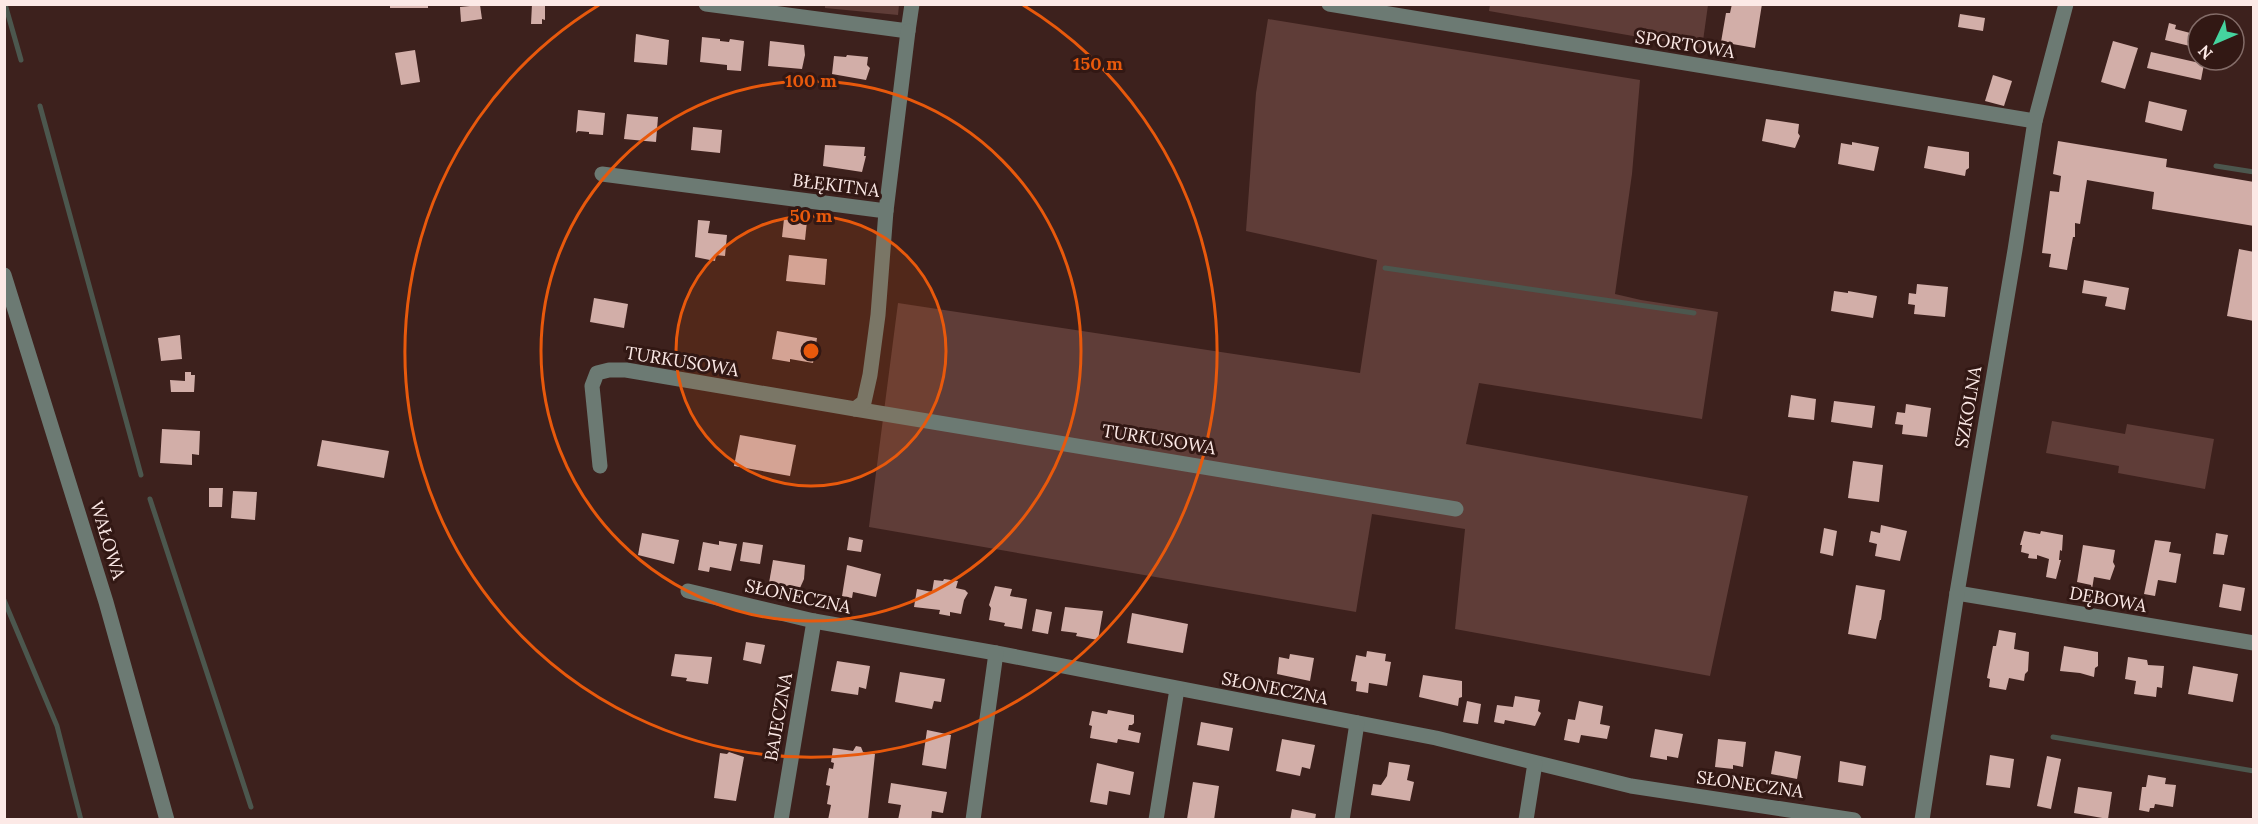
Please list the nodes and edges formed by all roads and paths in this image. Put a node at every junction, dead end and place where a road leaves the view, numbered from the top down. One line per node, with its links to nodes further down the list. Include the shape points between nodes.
1 (706, 4): 5 (street)
2 (912, 4): 5 (street, BŁĘKITNA)
3 (1329, 4): 6 (street, SPORTOWA)
4 (2066, 4): 6 (street, SZKOLNA)
5 (908, 31): 8 (street, BŁĘKITNA)
6 (2035, 121): 14 (street, SZKOLNA)
7 (602, 174): 8 (street, BŁĘKITNA)
8 (886, 211): 10 (street, via 870,375 864,402)
9 (4, 275): 21 (street, WAŁOWA, via 106,602)
10 (855, 409): 11 (street, TURKUSOWA, via 609,370 597,373 592,386); 12 (street, TURKUSOWA)
11 (600, 466)
12 (1456, 509)
13 (688, 591): 15 (street, SŁONECZNA)
14 (1957, 593): 16 (street, DĘBOWA); 28 (street, SZKOLNA)
15 (814, 621): 17 (street, SŁONECZNA); 22 (street, BAJECZNA)
16 (2253, 643)
17 (996, 653): 18 (street, SŁONECZNA); 23 (street)
18 (1177, 689): 19 (street, SŁONECZNA); 24 (street)
19 (1357, 723): 20 (street, SŁONECZNA); 25 (street)
20 (1535, 763): 26 (street); 27 (street, SŁONECZNA, via 1631,786)
21 (167, 819)
22 (781, 819)
23 (973, 819)
24 (1156, 819)
25 (1342, 819)
26 (1526, 819)
27 (1854, 819)
28 (1922, 819)

